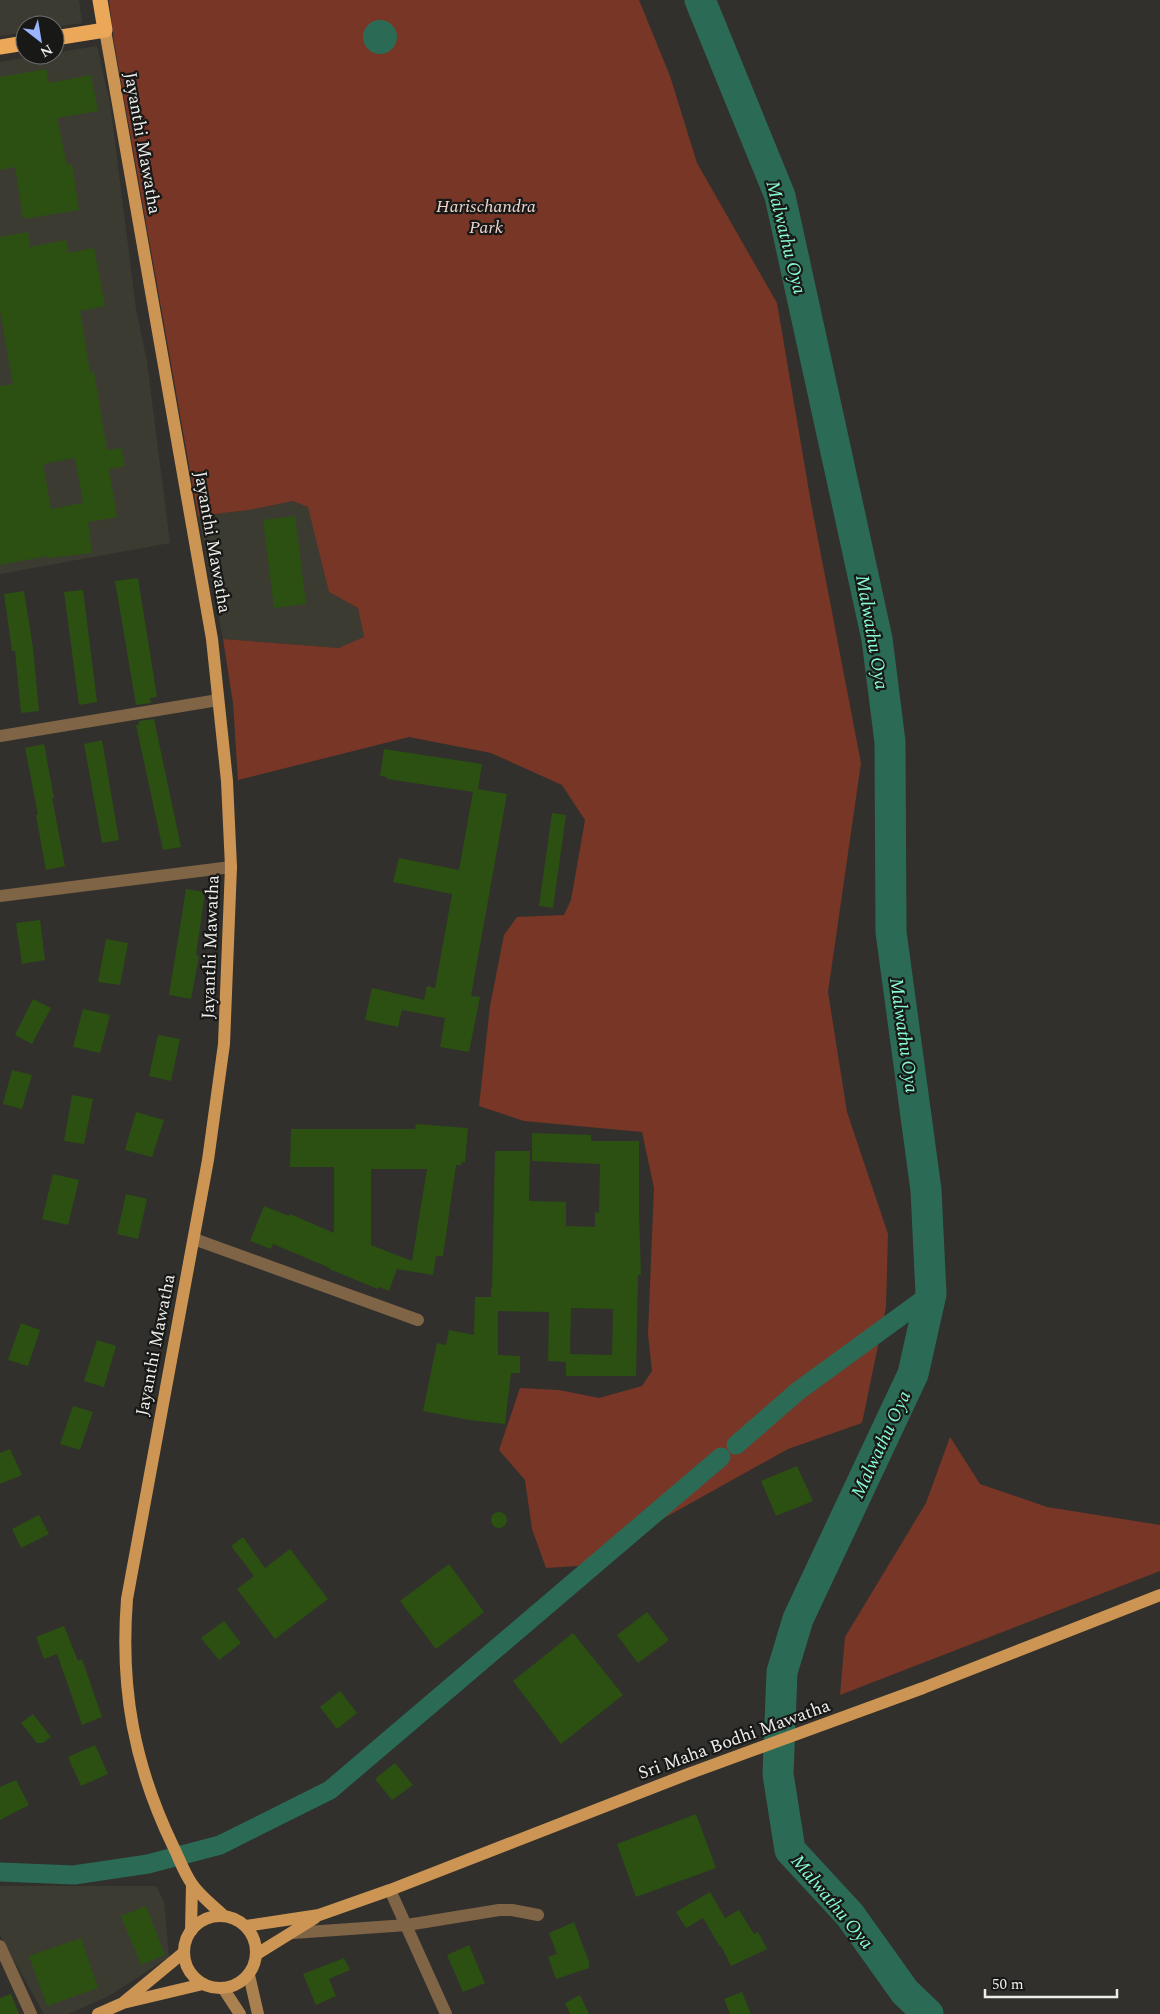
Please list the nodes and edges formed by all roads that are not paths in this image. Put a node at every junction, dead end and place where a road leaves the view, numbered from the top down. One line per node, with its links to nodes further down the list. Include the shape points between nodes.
1 (100, 0): 2 (highway, Jayanthi Mawatha)
2 (105, 30): 3 (highway); 6 (main road, Jayanthi Mawatha, via 212,639)
3 (65, 36)
4 (15, 45): 5 (highway)
5 (0, 47)
6 (218, 700): 7 (street); 8 (main road, Jayanthi Mawatha, via 227,781)
7 (0, 736)
8 (231, 867): 9 (street); 10 (main road, Jayanthi Mawatha, via 224,1044)
9 (0, 896)
10 (194, 1239): 11 (street); 13 (main road, Jayanthi Mawatha, via 128,1591 124,1636 132,1728 163,1826)
11 (418, 1320)
12 (1160, 1595): 14 (main road, Sri Maha Bodhi Mawatha)
13 (192, 1885): 17 (main road, Jayanthi Mawatha); 20 (main road, Jayanthi Mawatha)
14 (390, 1890): 15 (main road, Sri Maha Bodhi Mawatha); 18 (street)
15 (319, 1915): 19 (main road, Sri Maha Bodhi Mawatha); 21 (main road, Sri Maha Bodhi Mawatha)
16 (538, 1915): 18 (street, via 499,1910)
17 (224, 1916): 19 (main road); 20 (main road, via 206,1919)
18 (407, 1925): 21 (street); 33 (street)
19 (246, 1926): 24 (main road, via 254,1939)
20 (190, 1931): 23 (main road)
21 (293, 1933): 24 (main road, Sri Maha Bodhi Mawatha)
22 (0, 1946): 29 (street)
23 (183, 1953): 26 (main road, via 189,1972); 28 (main road)
24 (257, 1954): 25 (main road)
25 (249, 1975): 27 (main road, via 237,1984); 32 (main road)
26 (204, 1984): 27 (main road); 28 (main road)
27 (223, 1988): 31 (main road)
28 (123, 2003): 30 (main road)
29 (31, 2014)
30 (98, 2014)
31 (240, 2014)
32 (258, 2014)
33 (446, 2014)

